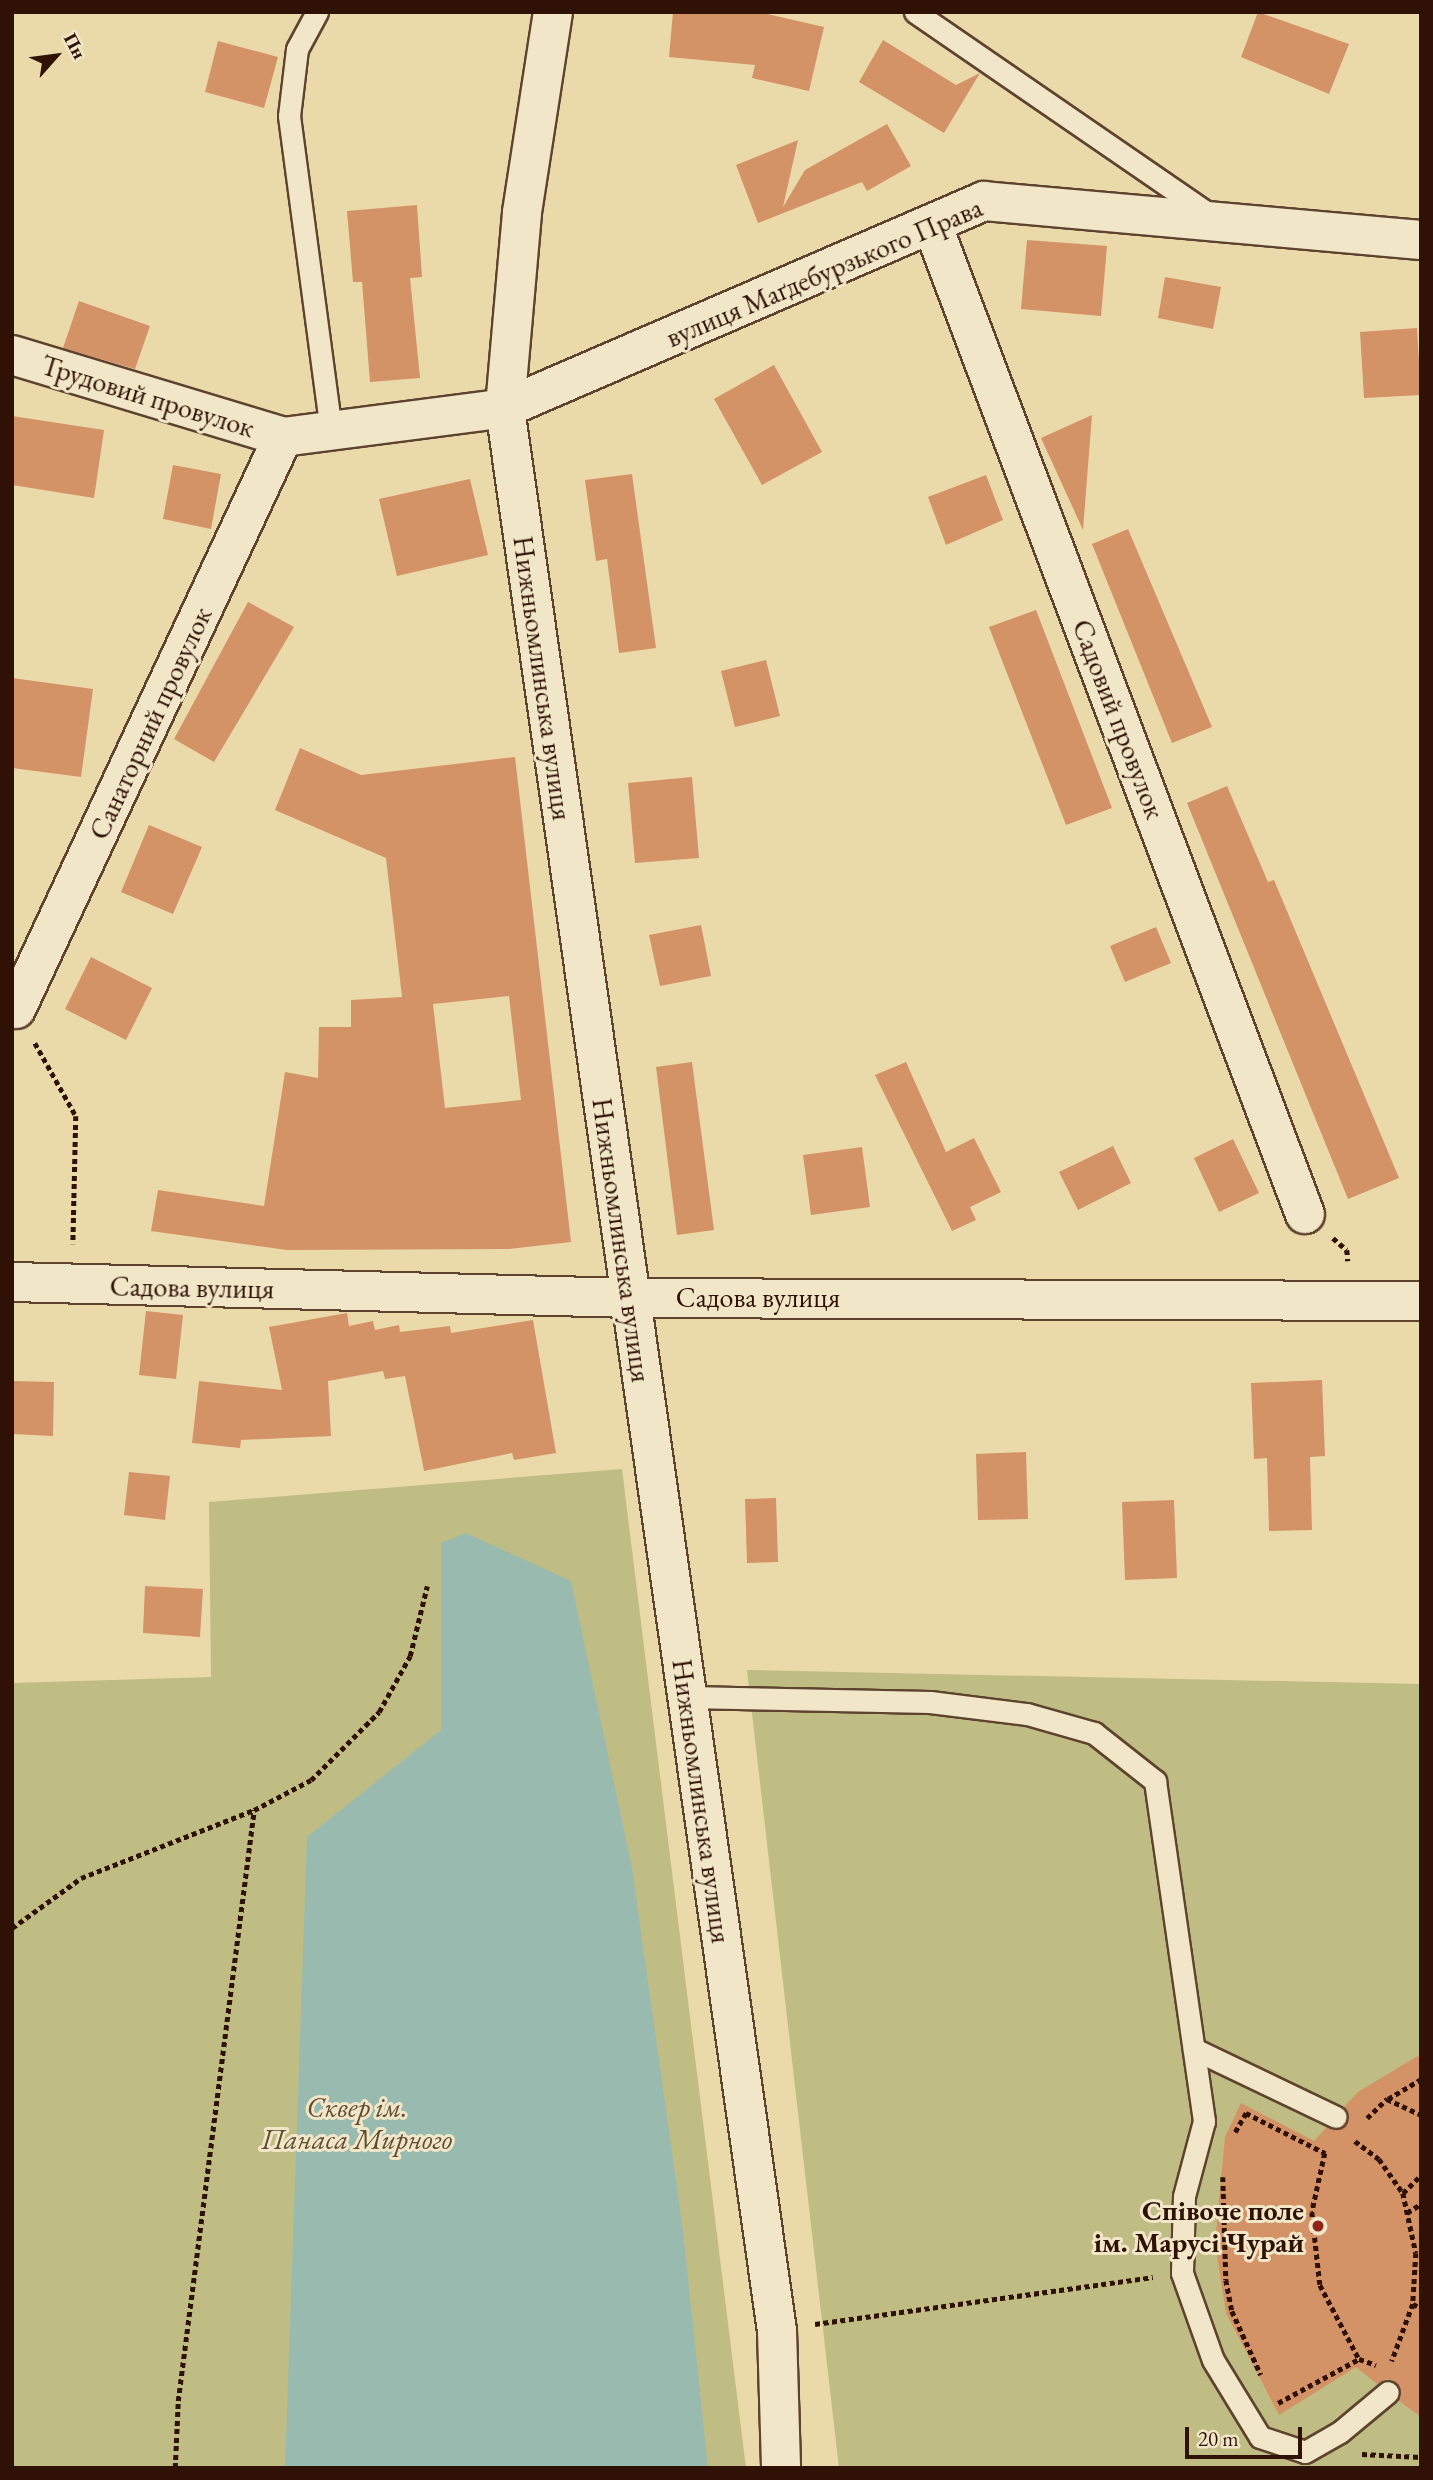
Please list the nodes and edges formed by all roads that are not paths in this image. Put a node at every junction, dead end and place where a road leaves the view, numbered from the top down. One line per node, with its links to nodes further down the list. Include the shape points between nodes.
1 (317, 12): 9 (lane, via 296,49 289,116)
2 (553, 12): 8 (street, Нижньомлинська вулиця, via 522,213)
3 (915, 12): 5 (lane)
4 (932, 223): 5 (street, вулиця Маґдебурзького Права, via 984,201); 8 (street, вулиця Маґдебурзького Права); 12 (street, Садовий провулок)
5 (1225, 225): 6 (street, вулиця Маґдебурзького Права)
6 (1421, 240)
7 (12, 355): 10 (street, Трудовий провулок)
8 (505, 408): 9 (street, вулиця Маґдебурзького Права); 14 (street, Нижньомлинська вулиця)
9 (331, 431): 10 (street, вулиця Маґдебурзького Права)
10 (283, 437): 11 (street, Санаторний провулок)
11 (16, 1009)
12 (1305, 1214)
13 (12, 1282): 14 (street, Садова вулиця)
14 (629, 1298): 15 (street, Садова вулиця); 16 (street, Нижньомлинська вулиця)
15 (1421, 1301)
16 (688, 1697): 17 (lane, via 930,1702 1027,1714 1094,1733 1155,1781); 20 (street, Нижньомлинська вулиця, via 776,2331)
17 (1194, 2049): 18 (lane); 19 (lane, via 1204,2121 1184,2196 1182,2273 1213,2360 1261,2437 1305,2452 1340,2432)
18 (1336, 2117)
19 (1388, 2392)
20 (781, 2468)

